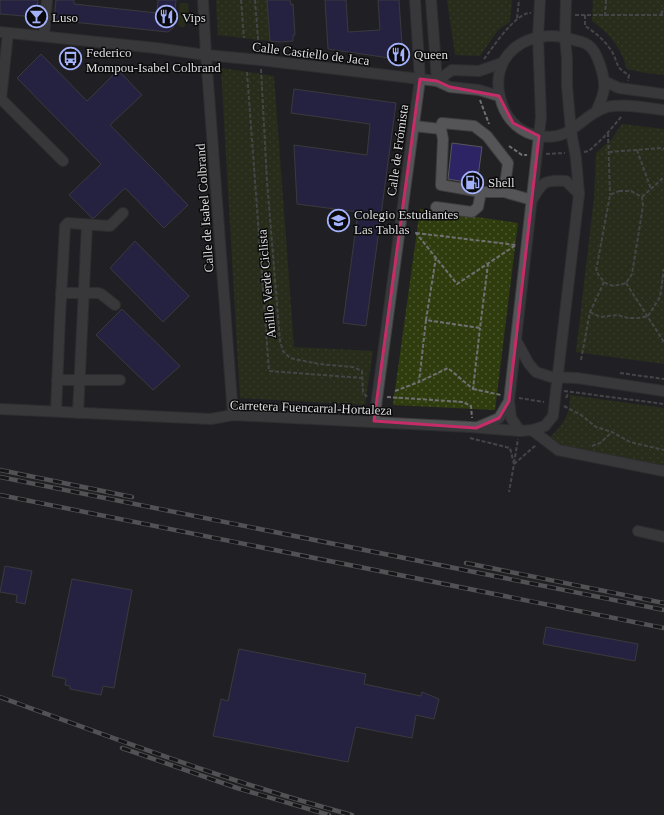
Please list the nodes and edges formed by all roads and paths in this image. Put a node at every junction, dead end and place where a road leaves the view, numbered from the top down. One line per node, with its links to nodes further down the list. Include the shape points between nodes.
1 (47, 0): 19 (street)
2 (203, 0): 23 (street, Calle de Isabel Colbrand)
3 (241, 0): 22 (path)
4 (254, 0): 24 (path, Anillo Verde Ciclista)
5 (415, 0): 28 (street, Calle de Frómista)
6 (431, 0): 29 (street)
7 (518, 0): 17 (path)
8 (540, 0): 12 (street)
9 (566, 0): 13 (street, Carretera Fuencarral-Hortaleza)
10 (606, 0): 16 (path)
11 (664, 8): 14 (path)
12 (538, 13): 17 (path, via 526,12); 20 (street)
13 (565, 14): 15 (path); 21 (street, Carretera Fuencarral-Hortaleza)
14 (663, 14): 16 (path)
15 (586, 15): 16 (path); 31 (path, via 585,26 603,40 619,70 629,75)
16 (605, 16)
17 (518, 18): 26 (path, via 483,61)
18 (4, 32): 19 (street, Calle Castiello de Jaca); 50 (street, via 1,99)
19 (44, 36): 23 (street, Calle Castiello de Jaca)
20 (538, 37): 21 (street); 25 (street, via 516,46); 43 (street, via 541,117)
21 (565, 37): 30 (street, via 590,45 600,62); 41 (street, Carretera Fuencarral-Hortaleza)
22 (244, 38)
23 (206, 55): 24 (street, Calle Castiello de Jaca); 94 (street, Calle de Isabel Colbrand)
24 (260, 60): 28 (street, Calle Castiello de Jaca); 78 (path, Anillo Verde Ciclista, via 267,181 280,341 283,351 290,358 353,367 362,371)
25 (502, 63): 26 (street); 34 (street, via 498,79)
26 (479, 71): 29 (street, via 452,70)
27 (247, 72): 78 (path, via 269,371)
28 (420, 79): 29 (street, Calle Castiello de Jaca); 38 (street, Calle de Frómista)
29 (437, 81): 32 (street, Calle Castiello de Jaca, via 450,87)
30 (604, 81): 31 (street); 37 (street, via 604,91)
31 (627, 89): 33 (street)
32 (479, 90): 34 (street, Calle Castiello de Jaca); 39 (path)
33 (664, 94)
34 (499, 96): 43 (street, via 506,114 513,123 522,130)
35 (625, 106): 36 (street); 37 (street, via 607,107); 42 (path, via 624,114)
36 (664, 110)
37 (596, 112): 41 (street)
38 (414, 126): 40 (street); 87 (street, Calle de Frómista)
39 (490, 126)
40 (440, 129): 53 (street, via 443,138 441,185); 54 (street, via 442,123 474,126 487,136 508,163)
41 (571, 131): 43 (street, via 558,137); 47 (street, Carretera Fuencarral-Hortaleza)
42 (608, 132): 47 (path, via 589,151); 48 (path)
43 (539, 136): 49 (street)
44 (503, 142): 49 (path, via 522,156)
45 (664, 149): 46 (path)
46 (637, 150): 48 (path); 52 (path)
47 (575, 152): 49 (path); 55 (street, Carretera Fuencarral-Hortaleza)
48 (609, 152): 56 (path)
49 (537, 155): 58 (street)
50 (63, 161)
51 (664, 177): 52 (path)
52 (651, 189): 57 (path)
53 (481, 192): 54 (street); 59 (street, via 478,207 472,212)
54 (504, 192): 58 (street)
55 (579, 194): 58 (street, via 566,181 551,181 540,186); 79 (street, Carretera Fuencarral-Hortaleza)
56 (610, 195): 57 (path, via 619,191 631,191); 65 (path, via 596,271)
57 (642, 197): 66 (path, via 643,206 632,274)
58 (532, 200): 74 (street)
59 (436, 207)
60 (124, 213): 61 (street, via 110,226)
61 (87, 225): 67 (street); 68 (street, via 68,223 65,226)
62 (436, 257): 63 (path, via 457,284); 63 (path, via 416,233 516,245); 72 (path)
63 (488, 263): 73 (path)
64 (664, 269): 71 (path, via 660,297)
65 (604, 282): 66 (path, via 616,286); 70 (path)
66 (626, 283): 71 (path)
67 (84, 292): 68 (street); 69 (street, via 101,294); 82 (street)
68 (61, 293): 81 (street)
69 (115, 305)
70 (590, 312): 71 (path, via 600,318 618,315 628,318); 76 (path)
71 (648, 316): 75 (path)
72 (426, 320): 73 (path); 84 (path)
73 (480, 328): 84 (path, via 473,389 448,368)
74 (516, 340): 79 (street, via 536,372); 89 (street)
75 (664, 342)
76 (580, 360)
77 (618, 373): 80 (path)
78 (362, 378): 87 (path, via 363,392 366,396)
79 (558, 378): 86 (street, via 577,378); 88 (street, Carretera Fuencarral-Hortaleza)
80 (664, 379)
81 (57, 380): 82 (street); 92 (street)
82 (80, 380): 83 (street); 93 (street)
83 (120, 380)
84 (418, 382): 85 (path)
85 (395, 391)
86 (664, 391)
87 (377, 396): 95 (street, Calle de Frómista); 96 (path, via 463,402 471,406)
88 (555, 398): 90 (path, via 564,391); 97 (street, Carretera Fuencarral-Hortaleza, via 553,416 545,426); 99 (path, via 596,427)
89 (509, 401): 96 (street, via 499,418); 98 (street, via 511,418)
90 (664, 404)
91 (0, 408): 92 (street, Carretera Fuencarral-Hortaleza)
92 (56, 411): 93 (street, Carretera Fuencarral-Hortaleza)
93 (78, 412): 94 (street, Carretera Fuencarral-Hortaleza, via 210,419)
94 (233, 415): 95 (street, Carretera Fuencarral-Hortaleza)
95 (374, 421): 96 (street, Carretera Fuencarral-Hortaleza)
96 (473, 427): 98 (street, Carretera Fuencarral-Hortaleza); 102 (path, via 469,438 510,448)
97 (532, 430): 98 (street, Carretera Fuencarral-Hortaleza); 101 (street, via 558,450)
98 (520, 431): 102 (path)
99 (612, 432): 100 (path, via 630,442); 101 (path, via 600,443)
100 (664, 450)
101 (577, 454): 103 (street)
102 (514, 464): 104 (path)
103 (664, 470)
104 (509, 492)
105 (638, 531): 106 (street)
106 (664, 537)

